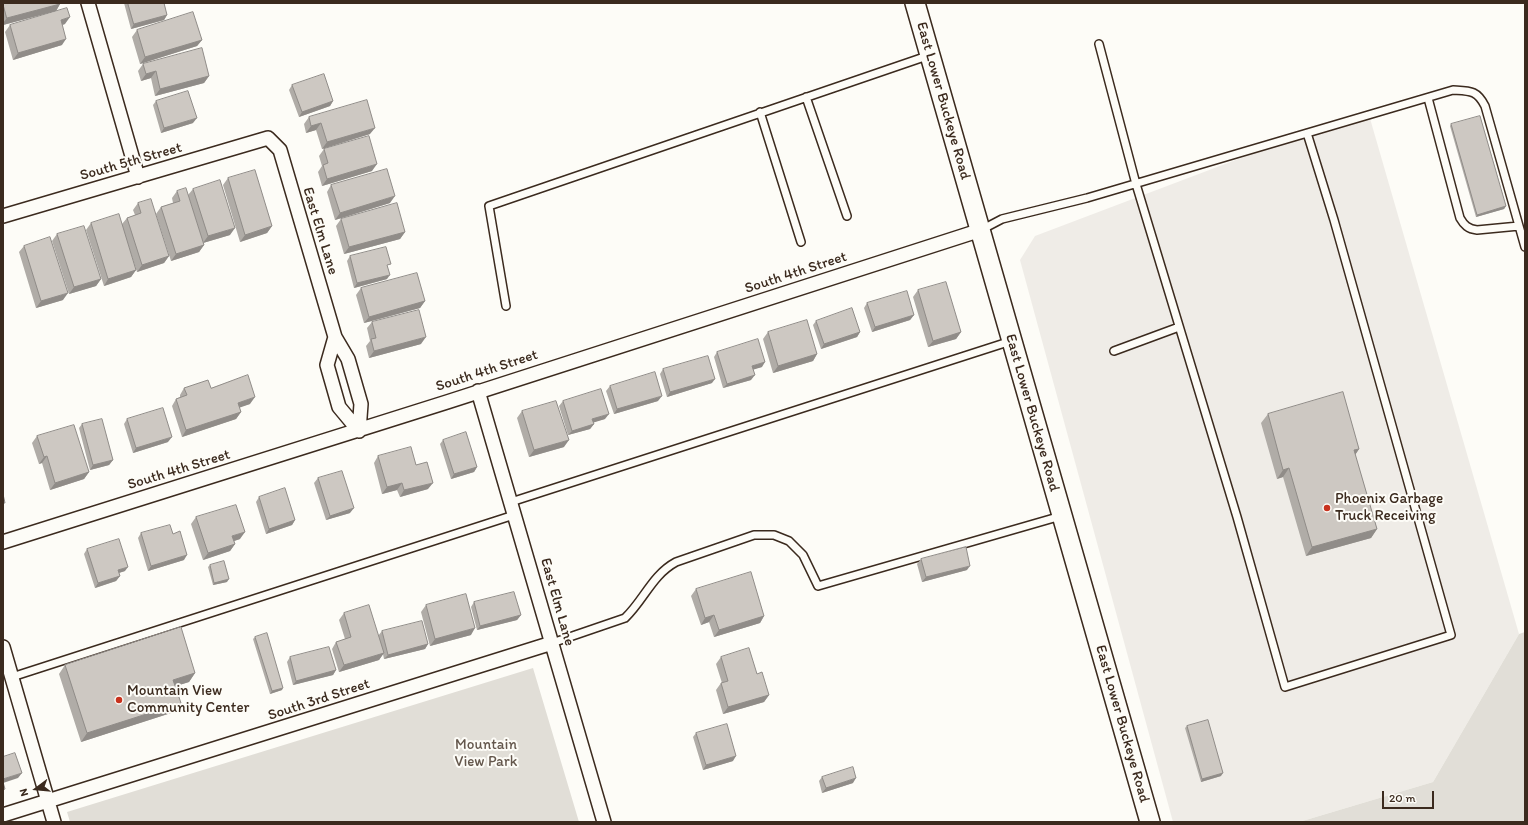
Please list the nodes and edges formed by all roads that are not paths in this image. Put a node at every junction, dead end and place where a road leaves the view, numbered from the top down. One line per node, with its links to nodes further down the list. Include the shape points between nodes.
1 (88, 3): 10 (street)
2 (915, 3): 4 (main road, East Lower Buckeye Road)
3 (1099, 44): 11 (lane)
4 (930, 55): 5 (lane); 15 (main road, East Lower Buckeye Road)
5 (806, 96): 7 (lane); 13 (lane)
6 (1428, 98): 8 (lane); 14 (lane, via 1464,225 1477,230); 14 (lane, via 1453,90 1470,91 1480,97 1485,106)
7 (760, 112): 16 (lane); 18 (lane, via 489,206)
8 (1307, 133): 11 (lane); 19 (lane, via 1451,635 1285,687)
9 (268, 138): 10 (street, South 5th Street); 20 (street, East Elm Lane, via 280,150)
10 (138, 177): 12 (street, South 5th Street)
11 (1136, 184): 15 (lane, via 1002,219); 19 (lane)
12 (3, 216)
13 (847, 216)
14 (1519, 226): 17 (lane)
15 (981, 230): 21 (main road, East Lower Buckeye Road); 23 (street, South 4th Street)
16 (801, 242)
17 (1525, 247)
18 (506, 306)
19 (1179, 327): 22 (lane)
20 (335, 337): 24 (street, East Elm Lane, via 348,359 361,404); 24 (street, via 327,365 339,407)
21 (1011, 341): 25 (lane); 27 (main road, East Lower Buckeye Road)
22 (1114, 351)
23 (478, 391): 24 (street, South 4th Street); 25 (street, East Elm Lane)
24 (359, 431): 28 (street, South 4th Street)
25 (511, 502): 26 (street, East Elm Lane)
26 (514, 515): 29 (street, East Elm Lane); 31 (lane)
27 (1061, 516): 29 (lane, via 818,586 804,555 789,541 774,535 754,535 664,569 625,618); 36 (main road, East Lower Buckeye Road)
28 (3, 542)
29 (552, 643): 32 (street, South 3rd Street); 35 (street, East Elm Lane)
30 (3, 647): 31 (street)
31 (12, 677): 32 (street)
32 (48, 802): 33 (street, South 3rd Street); 34 (street)
33 (3, 815)
34 (54, 822)
35 (604, 822)
36 (1150, 822)

